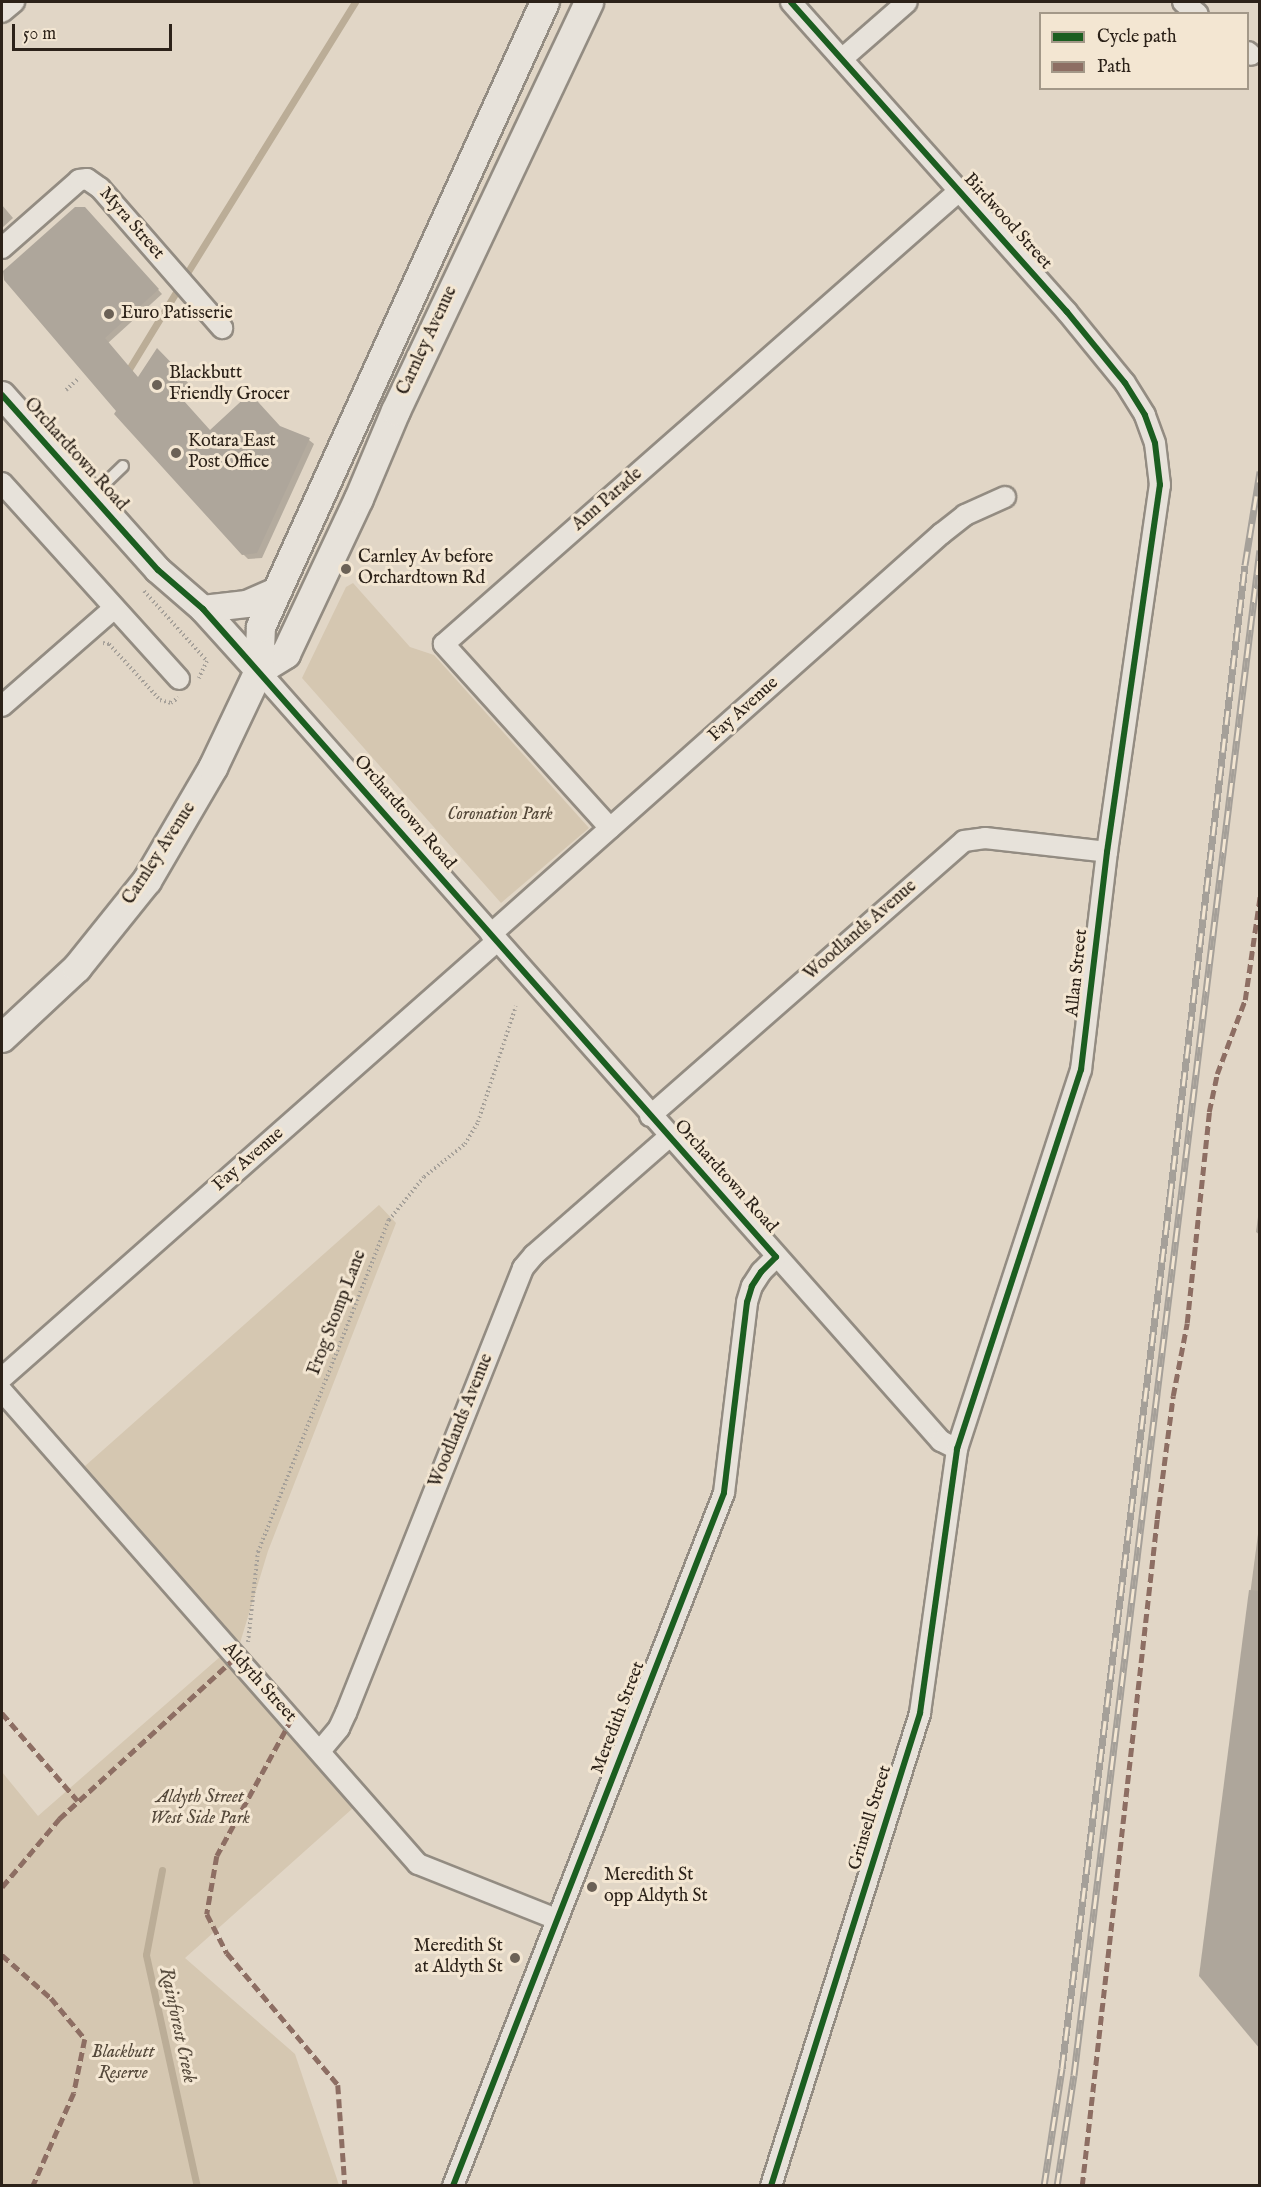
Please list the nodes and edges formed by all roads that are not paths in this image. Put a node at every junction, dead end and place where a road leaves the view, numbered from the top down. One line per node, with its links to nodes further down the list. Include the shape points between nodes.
1 (14, 2): 7 (street)
2 (545, 2): 19 (main road, Carnley Avenue)
3 (589, 2): 22 (main road, Carnley Avenue, via 286,654)
4 (792, 2): 9 (street, Birdwood Street)
5 (907, 2): 9 (street)
6 (1183, 2): 8 (street)
7 (2, 12)
8 (1196, 12)
9 (842, 59): 10 (street, Birdwood Street)
10 (959, 191): 16 (street, Birdwood Street, via 1125,383 1145,415 1155,443); 25 (street, Ann Parade, via 444,644)
11 (2, 248): 12 (street, Myra Street, via 79,180 87,179 100,188)
12 (222, 328)
13 (2, 396): 17 (street, Orchardtown Road)
14 (123, 466): 17 (lane)
15 (2, 483): 20 (street)
16 (1160, 485): 26 (street, Allan Street)
17 (92, 496): 21 (street, Orchardtown Road, via 158,570)
18 (1005, 497): 25 (street, Fay Avenue, via 965,515 941,534)
19 (279, 590): 21 (street, via 247,604); 22 (main road, Carnley Avenue, via 261,627)
20 (113, 609): 23 (street); 24 (street)
21 (203, 609): 22 (street, Orchardtown Road)
22 (259, 671): 27 (street, Orchardtown Road); 28 (main road, Carnley Avenue, via 213,768 147,881 77,968)
23 (178, 679)
24 (2, 706)
25 (610, 828): 27 (street, Fay Avenue)
26 (1107, 852): 29 (street, Woodlands Avenue, via 985,838 964,841); 34 (street, Allan Street, via 1081,1070)
27 (494, 938): 29 (street, Orchardtown Road); 32 (street, Fay Avenue)
28 (2, 1038)
29 (650, 1116): 30 (street, Orchardtown Road)
30 (669, 1137): 31 (street, Orchardtown Road); 35 (street, Woodlands Avenue, via 523,1268 346,1713)
31 (776, 1257): 34 (street, Orchardtown Road, via 941,1441); 36 (street, Meredith Street, via 761,1272 747,1302 724,1493)
32 (2, 1378)
33 (2, 1391): 35 (street, Aldyth Street)
34 (957, 1449): 38 (street, Grinsell Street, via 920,1713)
35 (320, 1751): 36 (street, Aldyth Street, via 418,1864)
36 (556, 1919): 37 (street, Meredith Street)
37 (453, 2186)
38 (771, 2186)

